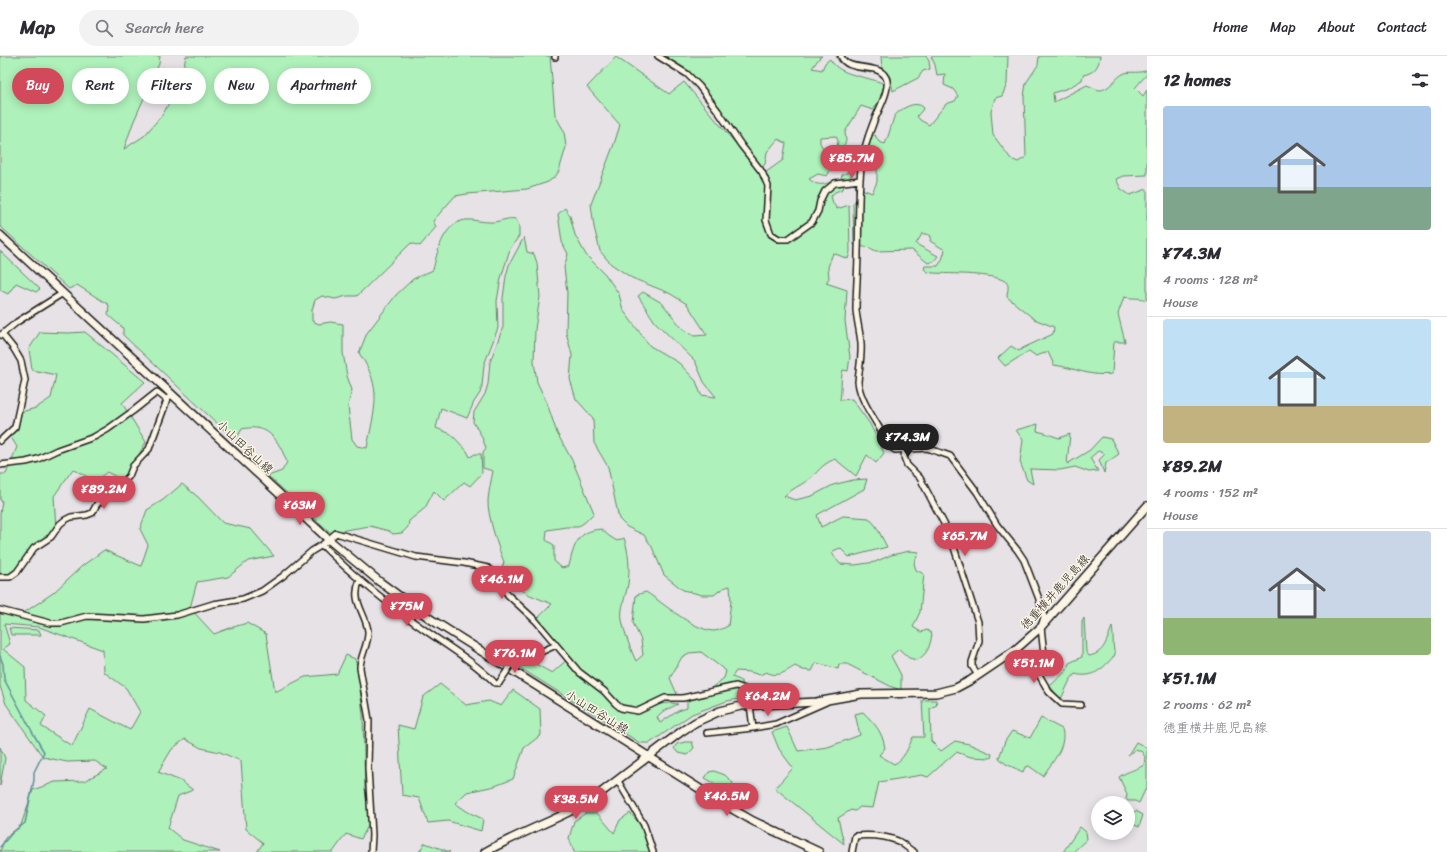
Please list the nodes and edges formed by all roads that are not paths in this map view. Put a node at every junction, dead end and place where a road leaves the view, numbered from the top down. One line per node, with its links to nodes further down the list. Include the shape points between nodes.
1 (658, 56): 3 (street, via 687,74 699,86 762,172 768,186 766,220 771,234 779,240 788,239 812,222 825,191 835,183)
2 (840, 56): 3 (street, via 848,65 880,72 888,83 863,153)
3 (860, 180): 10 (street, via 856,295 861,343 858,382 863,398 890,446 895,450)
4 (0, 235): 5 (main road, 小山田谷山線)
5 (63, 293): 6 (street, via 16,322); 7 (main road, 小山田谷山線)
6 (1, 335): 9 (street, via 18,354 25,380 15,426)
7 (172, 394): 8 (street); 13 (main road, 小山田谷山線)
8 (167, 400): 11 (street, via 157,392 94,437 38,459); 15 (street, via 149,449 133,466 129,476 119,487 97,504 92,513 65,520 60,524 51,537 34,548 17,572 10,577)
9 (0, 441)
10 (905, 450): 18 (street, via 927,448 944,453 954,460 997,525 1024,560 1040,599 1044,617); 20 (street, via 907,465 920,478 950,535 978,622 979,641 972,666)
11 (0, 465)
12 (1147, 506): 18 (main road, 徳重横井鹿児島線)
13 (328, 539): 14 (street); 19 (street, via 336,533 416,557 464,562 488,568 508,594 527,611); 26 (main road, 小山田谷山線, via 432,620)
14 (322, 545): 16 (street); 17 (street, via 272,584 252,596 177,615 144,619 87,616 61,623 50,623)
15 (0, 577)
16 (360, 580): 19 (street, bridge, via 481,669 495,683 499,683 517,656 532,656); 28 (street, via 357,600 368,631 360,668 369,720)
17 (0, 610)
18 (1041, 627): 20 (main road, 徳重横井鹿児島線, via 1014,651); 23 (street, via 1044,655 1038,673 1040,677 1049,692 1062,704)
19 (556, 645): 22 (street, via 579,672 625,709 638,711 665,698 683,698 736,686 745,689)
20 (978, 675): 21 (main road, 徳重横井鹿児島線, via 944,692 861,694)
21 (829, 701): 22 (main road, 徳重横井鹿児島線); 24 (street, via 776,724)
22 (750, 705): 24 (street); 26 (main road, 徳重横井鹿児島線, via 720,711 696,722)
23 (1081, 705)
24 (753, 728): 25 (street)
25 (707, 733)
26 (648, 757): 27 (main road, 徳重横井鹿児島線); 31 (main road, 小山田谷山線, via 753,821)
27 (618, 781): 29 (main road, 徳重横井鹿児島線, via 574,810); 30 (street, via 644,825)
28 (371, 852)
29 (485, 852)
30 (653, 852)
31 (819, 852)
32 (852, 852): 33 (street, via 855,836 862,835 892,839)
33 (914, 852)

